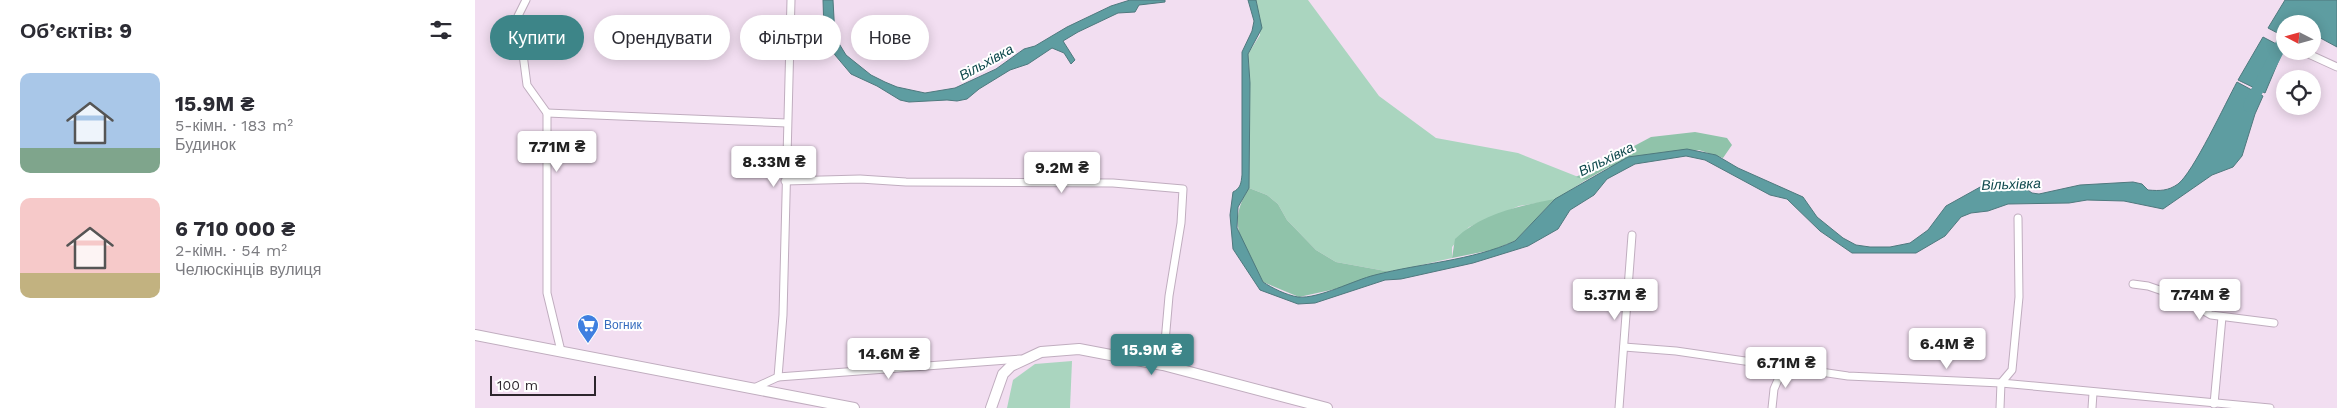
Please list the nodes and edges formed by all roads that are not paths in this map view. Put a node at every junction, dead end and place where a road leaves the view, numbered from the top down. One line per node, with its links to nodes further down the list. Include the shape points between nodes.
1 (526, 0): 5 (street, via 518,16 527,85)
2 (791, 0): 6 (street)
3 (2321, 60): 4 (street)
4 (2337, 67)
5 (547, 113): 6 (street); 15 (street, via 547,293)
6 (787, 123): 7 (street)
7 (785, 181): 17 (street, via 1113,183 1183,189); 19 (street, via 783,315)
8 (2018, 218): 20 (street, via 2019,297 2012,370)
9 (1632, 235): 14 (street)
10 (2133, 284): 11 (street, via 2180,297 2211,315)
11 (2222, 317): 12 (street); 23 (street)
12 (2274, 322)
13 (475, 335): 15 (street)
14 (1624, 347): 18 (street); 27 (street)
15 (561, 351): 21 (street)
16 (1025, 359): 17 (street, via 1041,352 1079,349); 19 (street); 25 (street, via 1003,374)
17 (1163, 365): 26 (street)
18 (1784, 366): 20 (street, via 1848,376); 28 (street)
19 (778, 377): 21 (street)
20 (2001, 383): 22 (street); 29 (street)
21 (751, 390): 24 (street)
22 (2093, 393): 23 (street); 30 (street)
23 (2214, 404): 31 (street)
24 (854, 408)
25 (991, 408)
26 (1327, 408)
27 (1619, 408)
28 (1772, 408)
29 (2000, 408)
30 (2092, 408)
31 (2270, 408)

